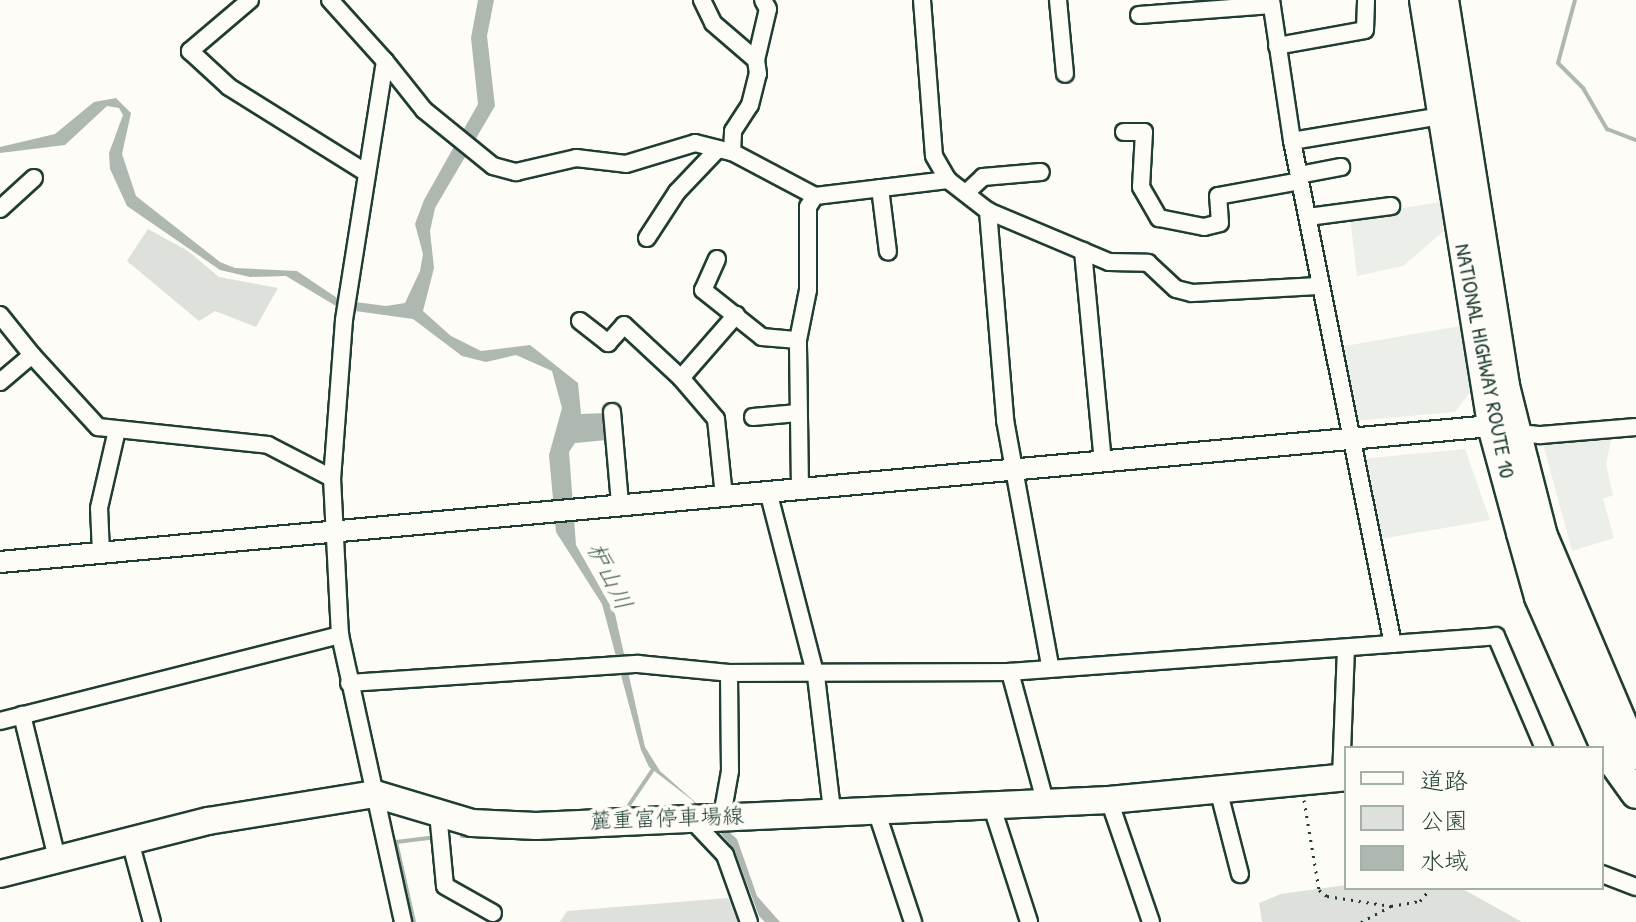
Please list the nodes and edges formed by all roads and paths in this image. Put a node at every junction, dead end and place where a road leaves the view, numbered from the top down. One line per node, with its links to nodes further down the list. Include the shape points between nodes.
1 (250, 0): 21 (street, via 190,51 229,87)
2 (330, 0): 14 (street)
3 (702, 0): 13 (street, via 713,23)
4 (763, 0): 13 (street, via 768,9)
5 (922, 0): 25 (street, via 934,156)
6 (1058, 0): 15 (street)
7 (1366, 0): 12 (street, via 1365,30)
8 (1424, 0): 16 (highway, NATIONAL HIGHWAY ROUTE 10)
9 (1444, 0): 50 (highway, NATIONAL HIGHWAY ROUTE 10)
10 (1272, 3): 11 (street); 12 (street)
11 (1139, 15)
12 (1277, 46): 18 (street)
13 (756, 60): 19 (street, via 754,90)
14 (385, 61): 19 (street, via 424,110 493,166 516,172 576,158 626,164 683,144); 21 (street)
15 (1065, 74)
16 (1442, 116): 18 (street); 50 (highway, NATIONAL HIGHWAY ROUTE 10)
17 (1124, 132): 24 (street, via 1144,132 1141,187 1159,218 1204,227 1220,223 1218,196)
18 (1292, 141): 24 (street)
19 (725, 150): 28 (street); 33 (street, via 677,192)
20 (1341, 167): 24 (street)
21 (365, 172): 54 (street, via 344,320)
22 (1041, 172): 27 (street, via 983,177)
23 (34, 178): 30 (street)
24 (1299, 178): 32 (street)
25 (948, 180): 26 (street); 27 (street)
26 (880, 188): 28 (street); 35 (street)
27 (967, 192): 31 (street)
28 (815, 196): 41 (street, via 808,207 808,290)
29 (1391, 206): 32 (street)
30 (0, 209)
31 (988, 211): 34 (street); 53 (street, via 991,292)
32 (1308, 217): 37 (street)
33 (647, 238)
34 (1083, 251): 37 (street, via 1109,262 1148,263 1176,289 1192,293); 52 (street)
35 (888, 252)
36 (717, 259): 39 (street, via 703,290)
37 (1319, 286): 51 (street)
38 (0, 315): 42 (street)
39 (736, 315): 41 (street, via 762,337); 43 (street)
40 (580, 321): 43 (street, via 608,343 624,325)
41 (798, 340): 46 (street)
42 (32, 355): 44 (street); 49 (street, via 98,427)
43 (681, 378): 57 (street, via 716,419)
44 (0, 382)
45 (612, 412): 58 (street)
46 (798, 413): 47 (street); 55 (street)
47 (753, 417)
48 (1636, 427): 50 (street)
49 (117, 430): 54 (street, via 268,445); 60 (street, via 99,508)
50 (1505, 430): 51 (street); 74 (highway, NATIONAL HIGHWAY ROUTE 10, via 1539,597)
51 (1351, 441): 52 (street); 63 (street)
52 (1103, 461): 53 (street)
53 (1013, 469): 55 (street); 65 (street)
54 (332, 478): 59 (street)
55 (800, 489): 56 (street)
56 (768, 491): 57 (street); 68 (street)
57 (724, 496): 58 (street)
58 (620, 504): 59 (street)
59 (335, 531): 60 (street); 62 (street)
60 (101, 553): 61 (street)
61 (0, 562)
62 (340, 635): 69 (street); 70 (street)
63 (1393, 644): 64 (street); 73 (street, via 1496,636)
64 (1346, 648): 65 (street, via 1331,644); 72 (street)
65 (1050, 666): 66 (street)
66 (1010, 672): 68 (street); 81 (street)
67 (729, 673): 68 (street); 69 (street, via 634,665); 86 (street, via 730,771)
68 (816, 676): 84 (street)
69 (349, 683): 78 (street)
70 (22, 715): 71 (street); 88 (street)
71 (0, 721)
72 (1344, 746)
73 (1543, 746)
74 (1621, 757): 79 (highway, NATIONAL HIGHWAY ROUTE 10)
75 (1344, 777): 76 (main road, 麓重富停車場線)
76 (1302, 781): 77 (main road, 麓重富停車場線); 94 (path, via 1302,811 1319,890 1327,896)
77 (1218, 789): 80 (main road, 麓重富停車場線); 90 (street)
78 (375, 794): 85 (main road, 麓重富停車場線); 87 (main road, 麓重富停車場線, via 296,803); 96 (street)
79 (1636, 794)
80 (1109, 800): 81 (main road, 麓重富停車場線); 101 (street)
81 (1045, 801): 82 (main road, 麓重富停車場線)
82 (991, 804): 83 (main road, 麓重富停車場線); 100 (street)
83 (876, 810): 84 (main road, 麓重富停車場線); 99 (street)
84 (832, 811): 86 (main road, 麓重富停車場線)
85 (438, 813): 86 (main road, 麓重富停車場線, via 472,823 536,826); 95 (street, via 445,886)
86 (704, 817): 98 (street, via 725,855)
87 (130, 841): 88 (main road, 麓重富停車場線); 97 (street)
88 (57, 859): 89 (main road, 麓重富停車場線)
89 (0, 874)
90 (1240, 874)
91 (1604, 875): 92 (street)
92 (1636, 887)
93 (1429, 890): 94 (path, via 1420,901)
94 (1391, 906): 102 (path)
95 (493, 913)
96 (399, 921)
97 (152, 922)
98 (749, 922)
99 (913, 922)
100 (1029, 922)
101 (1151, 922)
102 (1361, 922)

